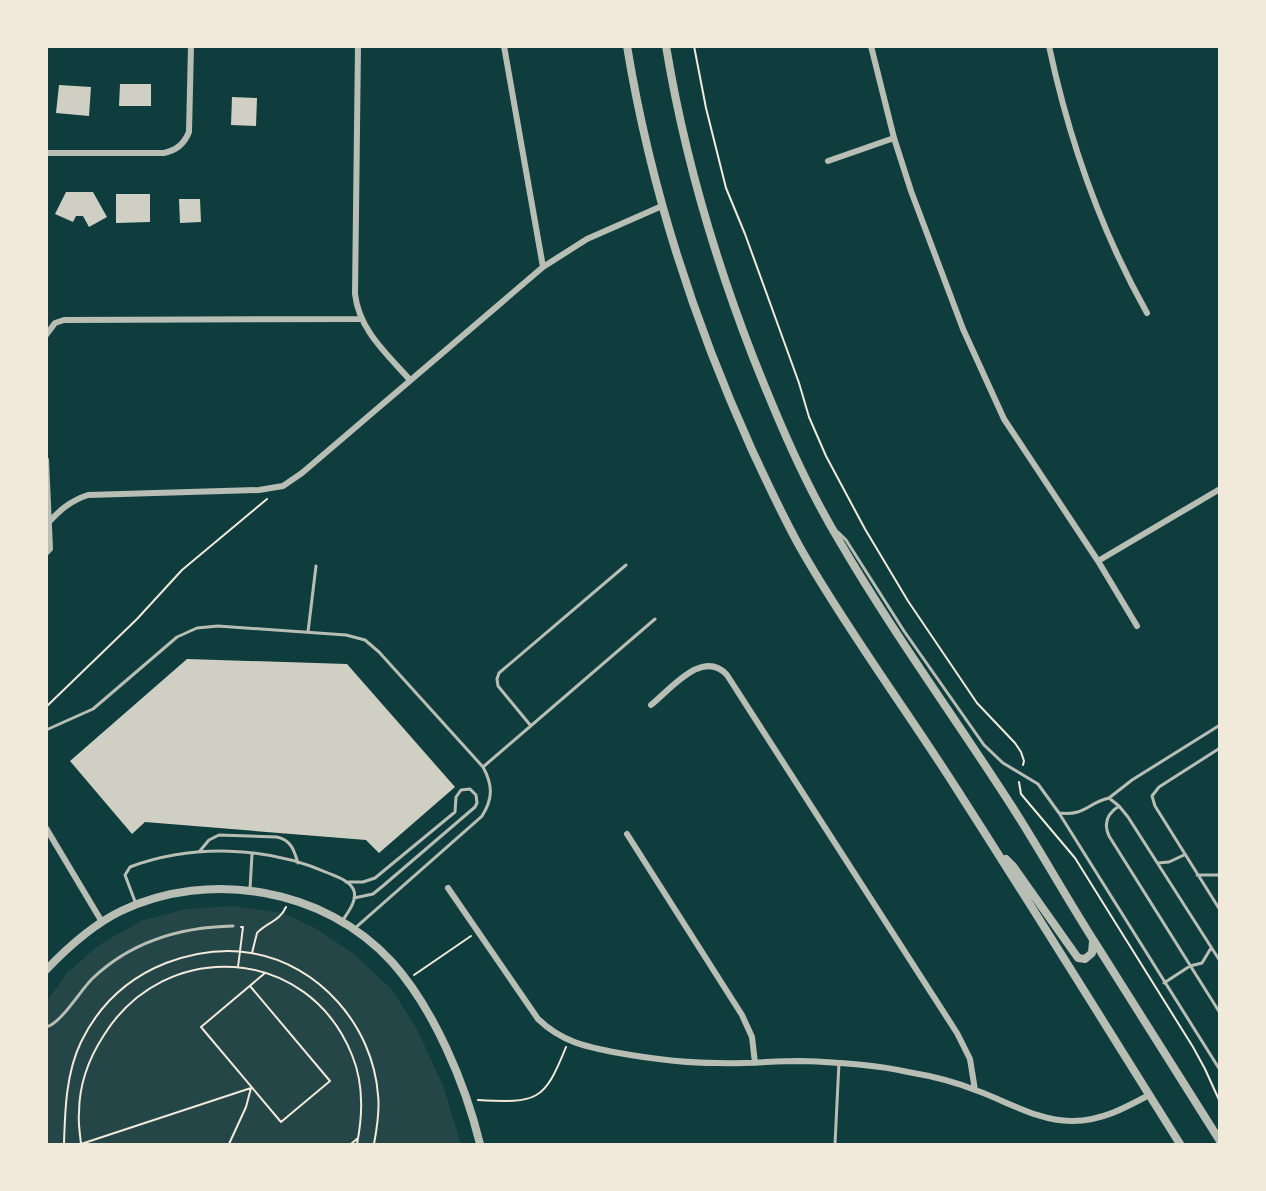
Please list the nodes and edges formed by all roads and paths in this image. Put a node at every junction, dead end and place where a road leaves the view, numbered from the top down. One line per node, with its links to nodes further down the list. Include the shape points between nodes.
1 (191, 46): 10 (street, via 189,132 179,147 164,153)
2 (358, 46): 15 (street, via 355,294)
3 (504, 46): 13 (street)
4 (627, 46): 12 (street)
5 (666, 46): 22 (street, via 697,194 722,273 770,400)
6 (694, 46): 37 (path, via 726,188 816,435 908,601 977,703 1022,752)
7 (871, 46): 9 (street)
8 (1049, 46): 14 (street, via 1089,188)
9 (894, 138): 11 (street); 24 (street, via 944,283 1004,419)
10 (46, 153)
11 (828, 161)
12 (662, 206): 13 (street, via 587,239); 43 (street, via 711,351 778,505 853,633)
13 (543, 267): 17 (street)
14 (1146, 313)
15 (360, 319): 16 (street, via 64,320); 17 (street)
16 (46, 335)
17 (410, 380): 19 (street)
18 (46, 460): 21 (street)
19 (283, 486): 21 (street, via 87,495 58,511); 31 (path, via 182,570)
20 (1220, 489): 24 (street)
21 (48, 523): 23 (street, via 50,549)
22 (832, 528): 37 (lane, via 846,540 984,745 1003,763); 63 (street, via 1027,830)
23 (46, 553)
24 (1098, 561): 28 (street)
25 (626, 565): 33 (lane, via 499,673 498,687)
26 (316, 566): 29 (lane)
27 (655, 619): 33 (lane)
28 (1137, 626)
29 (308, 632): 34 (lane, via 207,626 186,631 93,709); 36 (lane, via 356,636 373,645)
30 (651, 705): 82 (street, via 699,666 715,665 722,669 957,1033 969,1059)
31 (46, 707)
32 (1220, 725): 38 (lane)
33 (531, 726): 36 (lane)
34 (46, 730)
35 (1220, 748): 46 (lane, via 1159,787 1152,796)
36 (483, 767): 61 (lane, via 491,797 482,816)
37 (1021, 772): 40 (lane, via 1038,784); 85 (path, via 1022,794 1075,858 1193,1047)
38 (1109, 798): 39 (lane); 40 (lane, via 1083,811)
39 (1119, 806): 48 (lane); 68 (lane, via 1108,816 1107,831)
40 (1059, 813): 73 (lane)
41 (46, 828): 58 (street)
42 (627, 834): 79 (street, via 742,1015 752,1037)
43 (996, 851): 63 (street, via 1013,866 1078,957 1085,959 1092,953); 83 (street)
44 (199, 852): 45 (lane); 47 (lane, via 219,835 277,837 291,845); 56 (lane, via 130,867 125,875)
45 (252, 853): 47 (lane); 53 (lane)
46 (1185, 855): 48 (lane); 49 (lane)
47 (298, 862): 51 (lane)
48 (1158, 863): 64 (lane)
49 (1197, 875): 50 (lane); 57 (lane)
50 (1220, 875)
51 (346, 882): 55 (lane, via 353,888); 55 (lane, via 363,882 381,874 453,814 461,790 470,789 476,795 476,807 384,885 373,894)
52 (448, 888): 62 (street)
53 (250, 891): 54 (street); 56 (street, via 192,890)
54 (289, 898): 59 (street); 66 (path, via 283,913 257,933)
55 (354, 898): 59 (lane)
56 (136, 904): 58 (street)
57 (1220, 910)
58 (102, 922): 70 (street, via 81,936)
59 (342, 922): 61 (street)
60 (233, 926): 65 (path, via 243,927); 76 (lane, via 182,930 135,948 93,977 58,1022)
61 (354, 930): 72 (street)
62 (478, 932): 72 (path); 77 (street, via 538,1019)
63 (1093, 940): 87 (street)
64 (1211, 948): 67 (lane); 68 (lane, via 1202,963)
65 (241, 951): 66 (path); 69 (path); 88 (path, via 210,951 150,970 124,987 99,1012 81,1043 69,1079)
66 (252, 953): 93 (path, via 292,966 312,978 345,1010 358,1029 375,1071 378,1118)
67 (1220, 961)
68 (1190, 966): 73 (lane); 75 (lane)
69 (238, 967): 71 (path); 89 (path, via 210,966 157,982 112,1022 94,1050 83,1080)
70 (46, 970)
71 (266, 973): 74 (path); 86 (path, via 318,1004 344,1037 353,1055 362,1096)
72 (406, 980): 84 (street, via 440,1037)
73 (1164, 983): 80 (lane)
74 (250, 986): 81 (path, via 201,1027); 81 (path, via 330,1081 281,1122)
75 (1220, 1013)
76 (46, 1027)
77 (568, 1041): 79 (street, via 605,1051 680,1062); 84 (path, via 551,1082 532,1098)
78 (839, 1062): 79 (street); 82 (street, via 908,1072); 95 (lane)
79 (755, 1063)
80 (1220, 1070)
81 (251, 1088): 89 (path); 90 (path)
82 (975, 1090): 83 (street, via 1047,1118 1071,1122 1096,1119)
83 (1149, 1095): 96 (street)
84 (465, 1099): 94 (street)
85 (1220, 1102)
86 (359, 1137): 91 (path); 92 (path)
87 (1220, 1141)
88 (64, 1144)
89 (81, 1144)
90 (229, 1144)
91 (351, 1144)
92 (357, 1144)
93 (374, 1144)
94 (480, 1144)
95 (835, 1144)
96 (1180, 1144)

